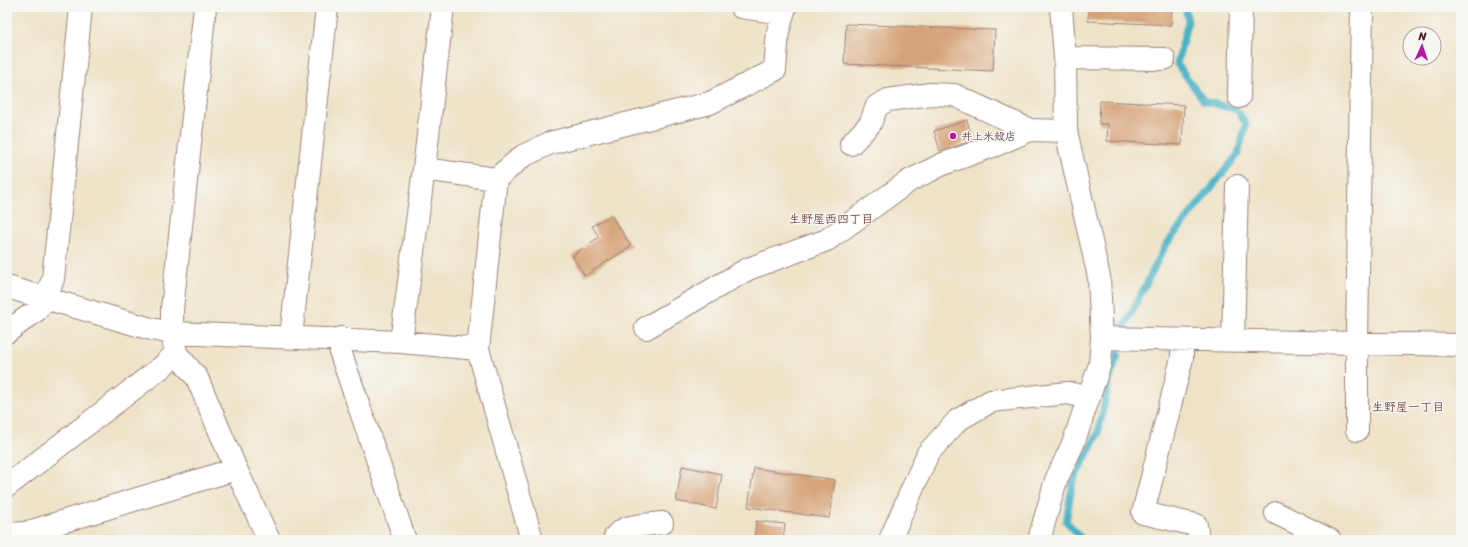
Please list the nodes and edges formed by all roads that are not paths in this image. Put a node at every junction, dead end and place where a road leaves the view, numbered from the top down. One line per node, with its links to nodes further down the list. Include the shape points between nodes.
1 (81, 7): 20 (street, via 53,279)
2 (204, 7): 30 (street, via 172,309)
3 (327, 7): 23 (street)
4 (443, 7): 16 (street)
5 (741, 7): 9 (street)
6 (1061, 7): 10 (street)
7 (1241, 7): 12 (street)
8 (1362, 7): 29 (street)
9 (784, 10): 17 (street, via 778,32 776,70 710,103 550,142 523,156)
10 (1065, 58): 11 (street); 14 (street)
11 (1164, 59)
12 (1239, 97)
13 (1030, 130): 14 (street); 15 (street, via 954,95 931,94 888,100 876,106 870,124); 21 (street, via 943,164 910,181 827,240 748,269)
14 (1066, 131): 25 (street, via 1099,278)
15 (851, 144)
16 (424, 169): 17 (street); 28 (street)
17 (496, 179): 32 (street)
18 (1237, 186): 27 (street)
19 (7, 287): 20 (street)
20 (46, 297): 22 (street, via 36,310); 30 (street, via 151,328)
21 (646, 328)
22 (7, 332)
23 (291, 337): 24 (street); 30 (street, via 204,335)
24 (341, 338): 28 (street); 41 (street, via 341,354)
25 (1102, 338): 26 (street); 33 (street, via 1100,364)
26 (1182, 340): 27 (street); 46 (street, via 1182,358 1143,514 1196,525)
27 (1233, 341): 29 (street)
28 (401, 342): 32 (street)
29 (1357, 342): 31 (street); 34 (street)
30 (174, 343): 35 (street, via 197,378); 36 (street, via 163,366)
31 (1461, 345)
32 (478, 349): 42 (street)
33 (1089, 398): 44 (street, via 1068,393 991,401 958,420 928,453); 45 (street, via 1073,444 1056,480)
34 (1357, 430)
35 (236, 469): 39 (street, via 25,533); 40 (street)
36 (7, 486)
37 (1276, 513): 47 (street)
38 (662, 523): 43 (street, via 628,527 615,536)
39 (7, 534)
40 (269, 540)
41 (404, 540)
42 (532, 540)
43 (614, 540)
44 (890, 540)
45 (1039, 540)
46 (1198, 540)
47 (1330, 540)

